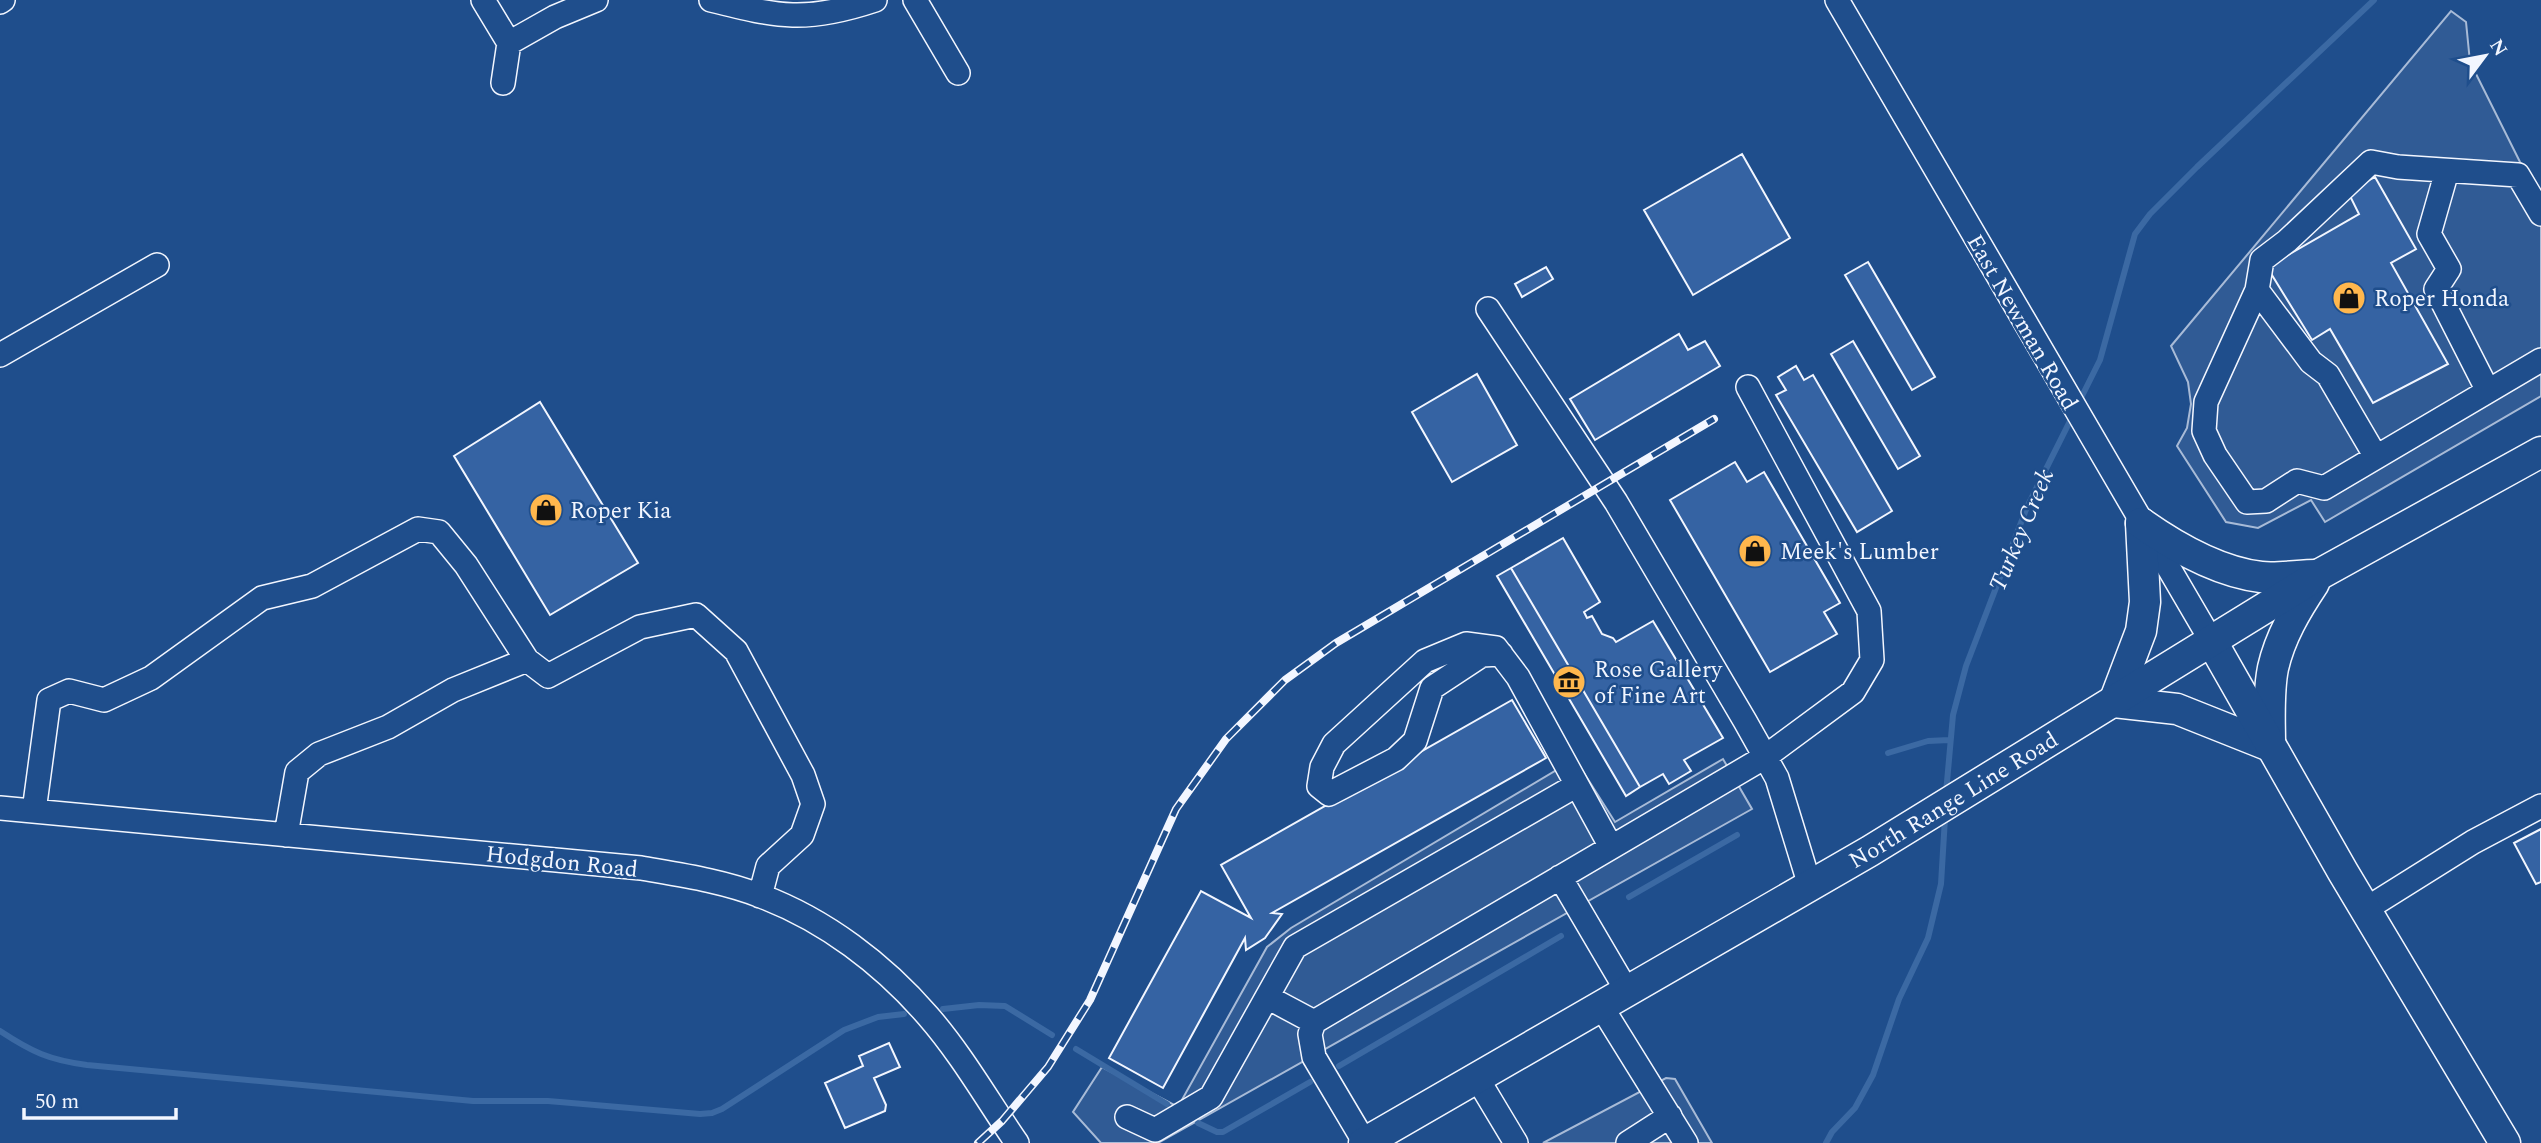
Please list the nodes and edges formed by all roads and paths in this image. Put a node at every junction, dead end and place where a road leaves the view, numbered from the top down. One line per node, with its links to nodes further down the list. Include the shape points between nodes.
1 (483, 0): 7 (street)
2 (596, 0): 7 (street)
3 (711, 0): 4 (street, via 769,15 807,17)
4 (875, 0)
5 (915, 0): 8 (street)
6 (1837, 0): 21 (street, East Newman Road)
7 (509, 43): 9 (street)
8 (957, 73)
9 (503, 83)
10 (2447, 171): 11 (street, via 2518,175); 13 (street, via 2371,162 2262,260); 18 (street, via 2430,234 2449,269 2436,289)
11 (2541, 214)
12 (157, 265): 15 (street)
13 (2257, 290): 20 (street, via 2311,362 2328,375); 20 (street, via 2206,402 2204,431 2247,502 2266,501 2297,481 2324,488)
14 (1488, 309): 28 (street, via 1616,502)
15 (0, 355)
16 (2541, 360): 18 (street)
17 (1748, 387): 28 (street, via 1870,611 1872,660 1853,692)
18 (2488, 391): 20 (street)
19 (2541, 452): 22 (main road, North Range Line Road)
20 (2376, 457)
21 (2141, 523): 22 (main road, via 2207,562 2261,577); 23 (street, East Newman Road); 26 (main road, via 2145,602 2141,631)
22 (2320, 574): 23 (main road, North Range Line Road); 27 (main road, via 2281,641 2273,669)
23 (2212, 642): 26 (main road, North Range Line Road); 27 (main road)
24 (1501, 654): 24 (street, via 1496,648 1466,644 1425,661 1334,744 1322,767 1320,786 1329,794 1396,759 1415,741 1432,688 1482,654); 29 (street)
25 (527, 660): 32 (street, via 466,565 439,532 418,529 312,586 261,597 151,678 104,700 69,691 49,700); 33 (street, via 453,690 388,727 319,754 297,772); 37 (street, via 548,676 639,626 696,615 736,651 803,775 813,804 802,835 768,866)
26 (2114, 702): 27 (main road, via 2177,709); 36 (main road, North Range Line Road)
27 (2270, 746): 38 (main road)
28 (1765, 757): 34 (street); 36 (street, via 1777,778)
29 (1577, 785): 34 (street); 40 (street, via 1296,947)
30 (2541, 806): 38 (street)
31 (0, 808): 32 (street, Hodgdon Road)
32 (34, 811): 33 (street, Hodgdon Road)
33 (286, 835): 37 (street, Hodgdon Road, via 641,868)
34 (1611, 847): 35 (street)
35 (1560, 877): 39 (street); 42 (street)
36 (1810, 886): 39 (main road, North Range Line Road)
37 (760, 896): 47 (street, Hodgdon Road, via 837,936 899,985 943,1035)
38 (2366, 909): 51 (main road)
39 (1627, 991): 41 (main road, North Range Line Road)
40 (1267, 998): 42 (street); 45 (street, via 1211,1097 1155,1130)
41 (1601, 1006): 43 (main road, North Range Line Road); 44 (street)
42 (1314, 1022): 46 (street, via 1310,1034 1314,1057)
43 (1477, 1078): 46 (main road, North Range Line Road); 48 (street)
44 (1670, 1116): 49 (street); 50 (street)
45 (1127, 1117)
46 (1374, 1141)
47 (1017, 1143)
48 (1516, 1143)
49 (1628, 1143)
50 (1686, 1143)
51 (2505, 1143)

